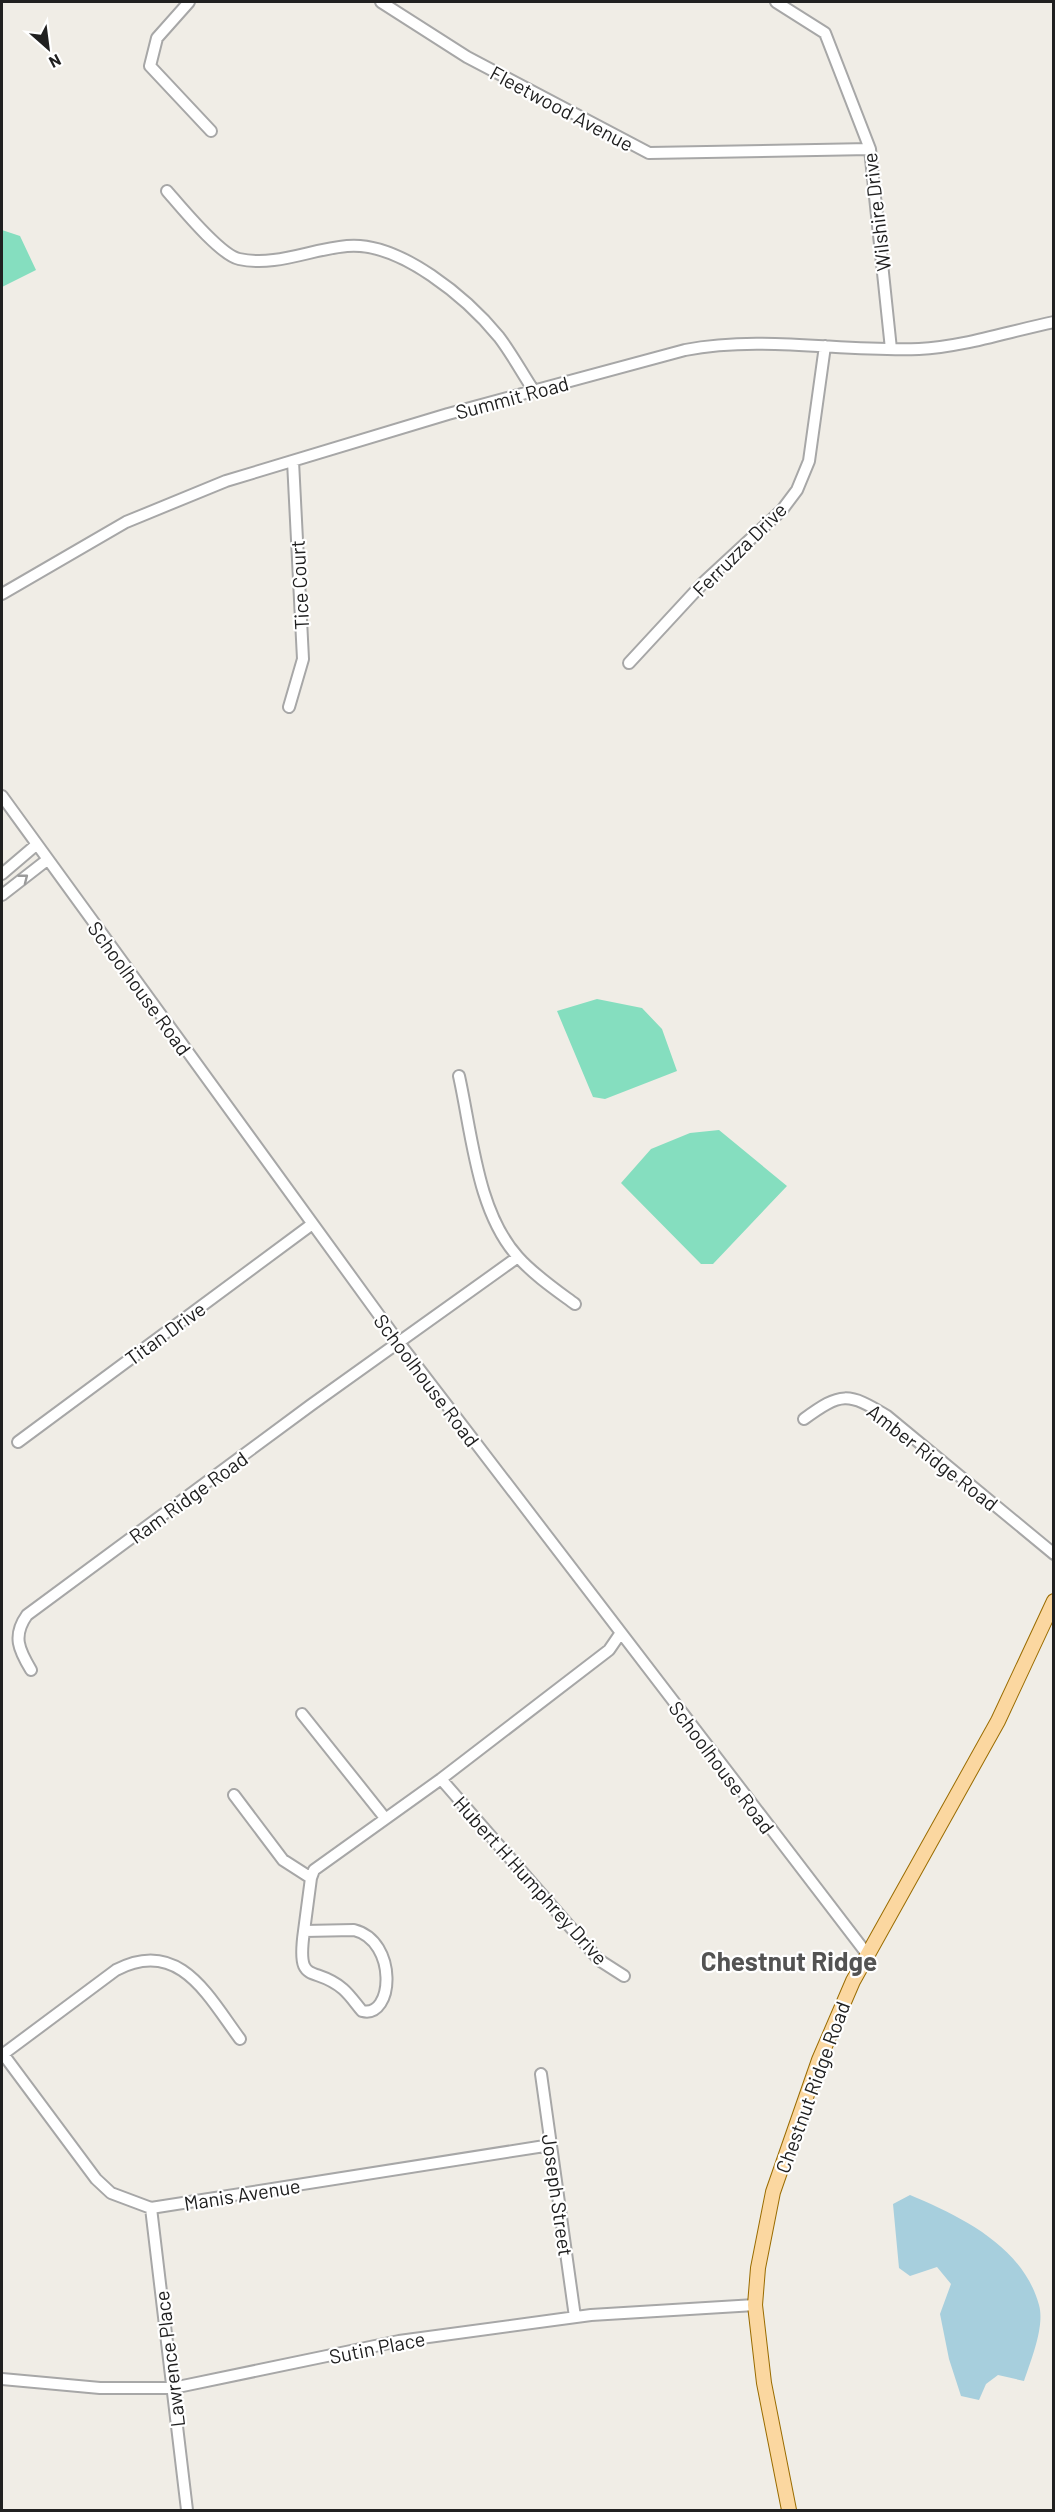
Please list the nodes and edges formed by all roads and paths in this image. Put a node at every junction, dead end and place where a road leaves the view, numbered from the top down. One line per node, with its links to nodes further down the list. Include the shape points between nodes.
1 (189, 2): 4 (street, via 156,39 150,66)
2 (381, 2): 5 (street, Fleetwood Avenue, via 467,57 649,153)
3 (776, 2): 5 (street, Wilshire Drive, via 825,33)
4 (212, 131)
5 (870, 149): 9 (street, Wilshire Drive)
6 (167, 191): 10 (street, via 209,237 237,259 278,261 310,250 350,246 375,249 401,259 450,289 482,318)
7 (1053, 322): 9 (street, Summit Road, via 938,346)
8 (825, 346): 9 (street, Summit Road); 10 (street, Summit Road, via 713,345); 13 (street, Ferruzza Drive, via 809,461 798,490)
9 (891, 349)
10 (534, 391): 11 (street, Summit Road)
11 (293, 460): 12 (street, Summit Road, via 226,481 126,522); 14 (street, Tice Court, via 303,659)
12 (2, 594)
13 (629, 663)
14 (289, 707)
15 (2, 796): 16 (street, Schoolhouse Road)
16 (36, 845): 17 (street, Schoolhouse Road); 18 (street)
17 (47, 860): 19 (street, one-way to 17); 21 (street, Schoolhouse Road)
18 (2, 874)
19 (2, 895)
20 (459, 1076): 22 (street, via 484,1198)
21 (311, 1225): 24 (street, Schoolhouse Road); 26 (street, Titan Drive)
22 (518, 1257): 23 (street); 24 (street, Ram Ridge Road)
23 (575, 1304)
24 (400, 1344): 29 (street, Schoolhouse Road); 30 (street, Ram Ridge Road, via 310,1405 27,1615 17,1638)
25 (804, 1419): 27 (street, Amber Ridge Road, via 828,1401 846,1397 866,1403 887,1416)
26 (18, 1442)
27 (1053, 1554)
28 (1053, 1601): 37 (main road, Chestnut Ridge Road, via 998,1721)
29 (620, 1634): 32 (street, Hubert H Humphrey Drive, via 609,1650); 37 (street, Schoolhouse Road)
30 (31, 1670)
31 (302, 1714): 34 (street)
32 (441, 1779): 34 (street, Hubert H Humphrey Drive); 38 (street, Hubert H Humphrey Drive, via 599,1960)
33 (234, 1795): 35 (street, via 283,1860)
34 (385, 1818): 35 (street, Hubert H Humphrey Drive, via 314,1870)
35 (311, 1878): 36 (street)
36 (304, 1931): 36 (street, via 301,1956 306,1969 343,1989 362,2011 378,2008 384,2001 386,1962 375,1941 354,1930)
37 (867, 1954): 44 (main road, Chestnut Ridge Road, via 819,2060 773,2192)
38 (624, 1977)
39 (240, 2039): 40 (street, via 182,1968 145,1960 116,1970)
40 (2, 2054): 43 (street, Manis Avenue, via 96,2179 111,2193)
41 (541, 2074): 42 (street, Joseph Street)
42 (550, 2145): 43 (street, Manis Avenue); 45 (street, Joseph Street)
43 (151, 2208): 47 (street, Lawrence Place)
44 (755, 2305): 45 (street, Sutin Place); 49 (main road, Chestnut Ridge Road, via 764,2383)
45 (574, 2317): 47 (street, Sutin Place, via 399,2341)
46 (2, 2379): 47 (street, Sutin Place, via 100,2388)
47 (173, 2388): 48 (street, Lawrence Place)
48 (187, 2511)
49 (789, 2511)

